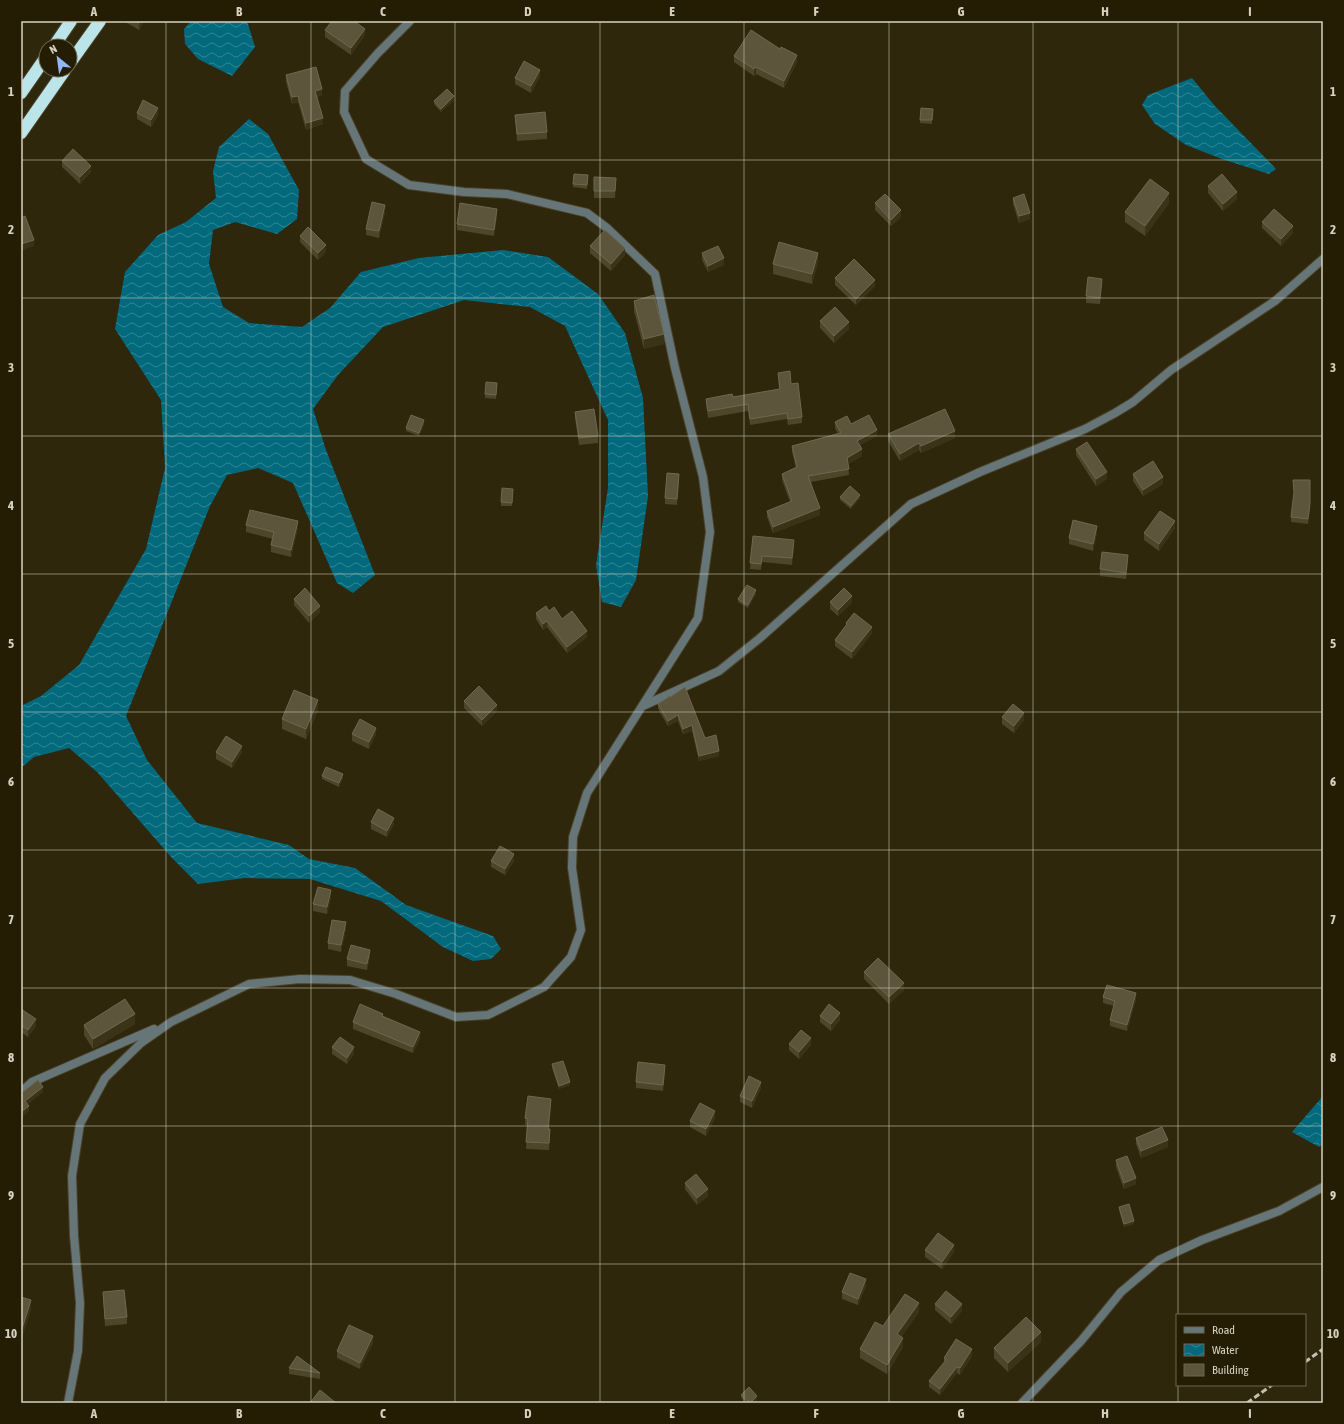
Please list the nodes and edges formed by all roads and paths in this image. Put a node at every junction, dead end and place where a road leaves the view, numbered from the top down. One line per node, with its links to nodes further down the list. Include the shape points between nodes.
1 (71, 21): 4 (highway)
2 (100, 21): 5 (highway)
3 (410, 21): 11 (street, via 345,91 344,112 366,159 409,185 507,194 587,213 607,228 655,274 675,368 703,477 710,532 698,618)
4 (59, 38)
5 (78, 53)
6 (38, 69): 8 (highway)
7 (59, 78): 9 (highway)
8 (21, 93)
9 (21, 133)
10 (1323, 259): 11 (street, via 1274,301 1171,370 1133,402 1115,413 1085,429 980,472 911,504 760,638 719,671)
11 (644, 705): 12 (street, via 587,793 573,837 572,868 581,930 571,957 544,987 488,1015 456,1017 350,980 300,979 249,984)
12 (171, 1022): 13 (street, via 32,1082); 15 (street, via 141,1043 105,1078 80,1124 72,1176 80,1303 78,1351)
13 (21, 1092)
14 (1323, 1187): 16 (street, via 1279,1211 1202,1240 1159,1260 1121,1292 1081,1341)
15 (68, 1403)
16 (1022, 1403)

